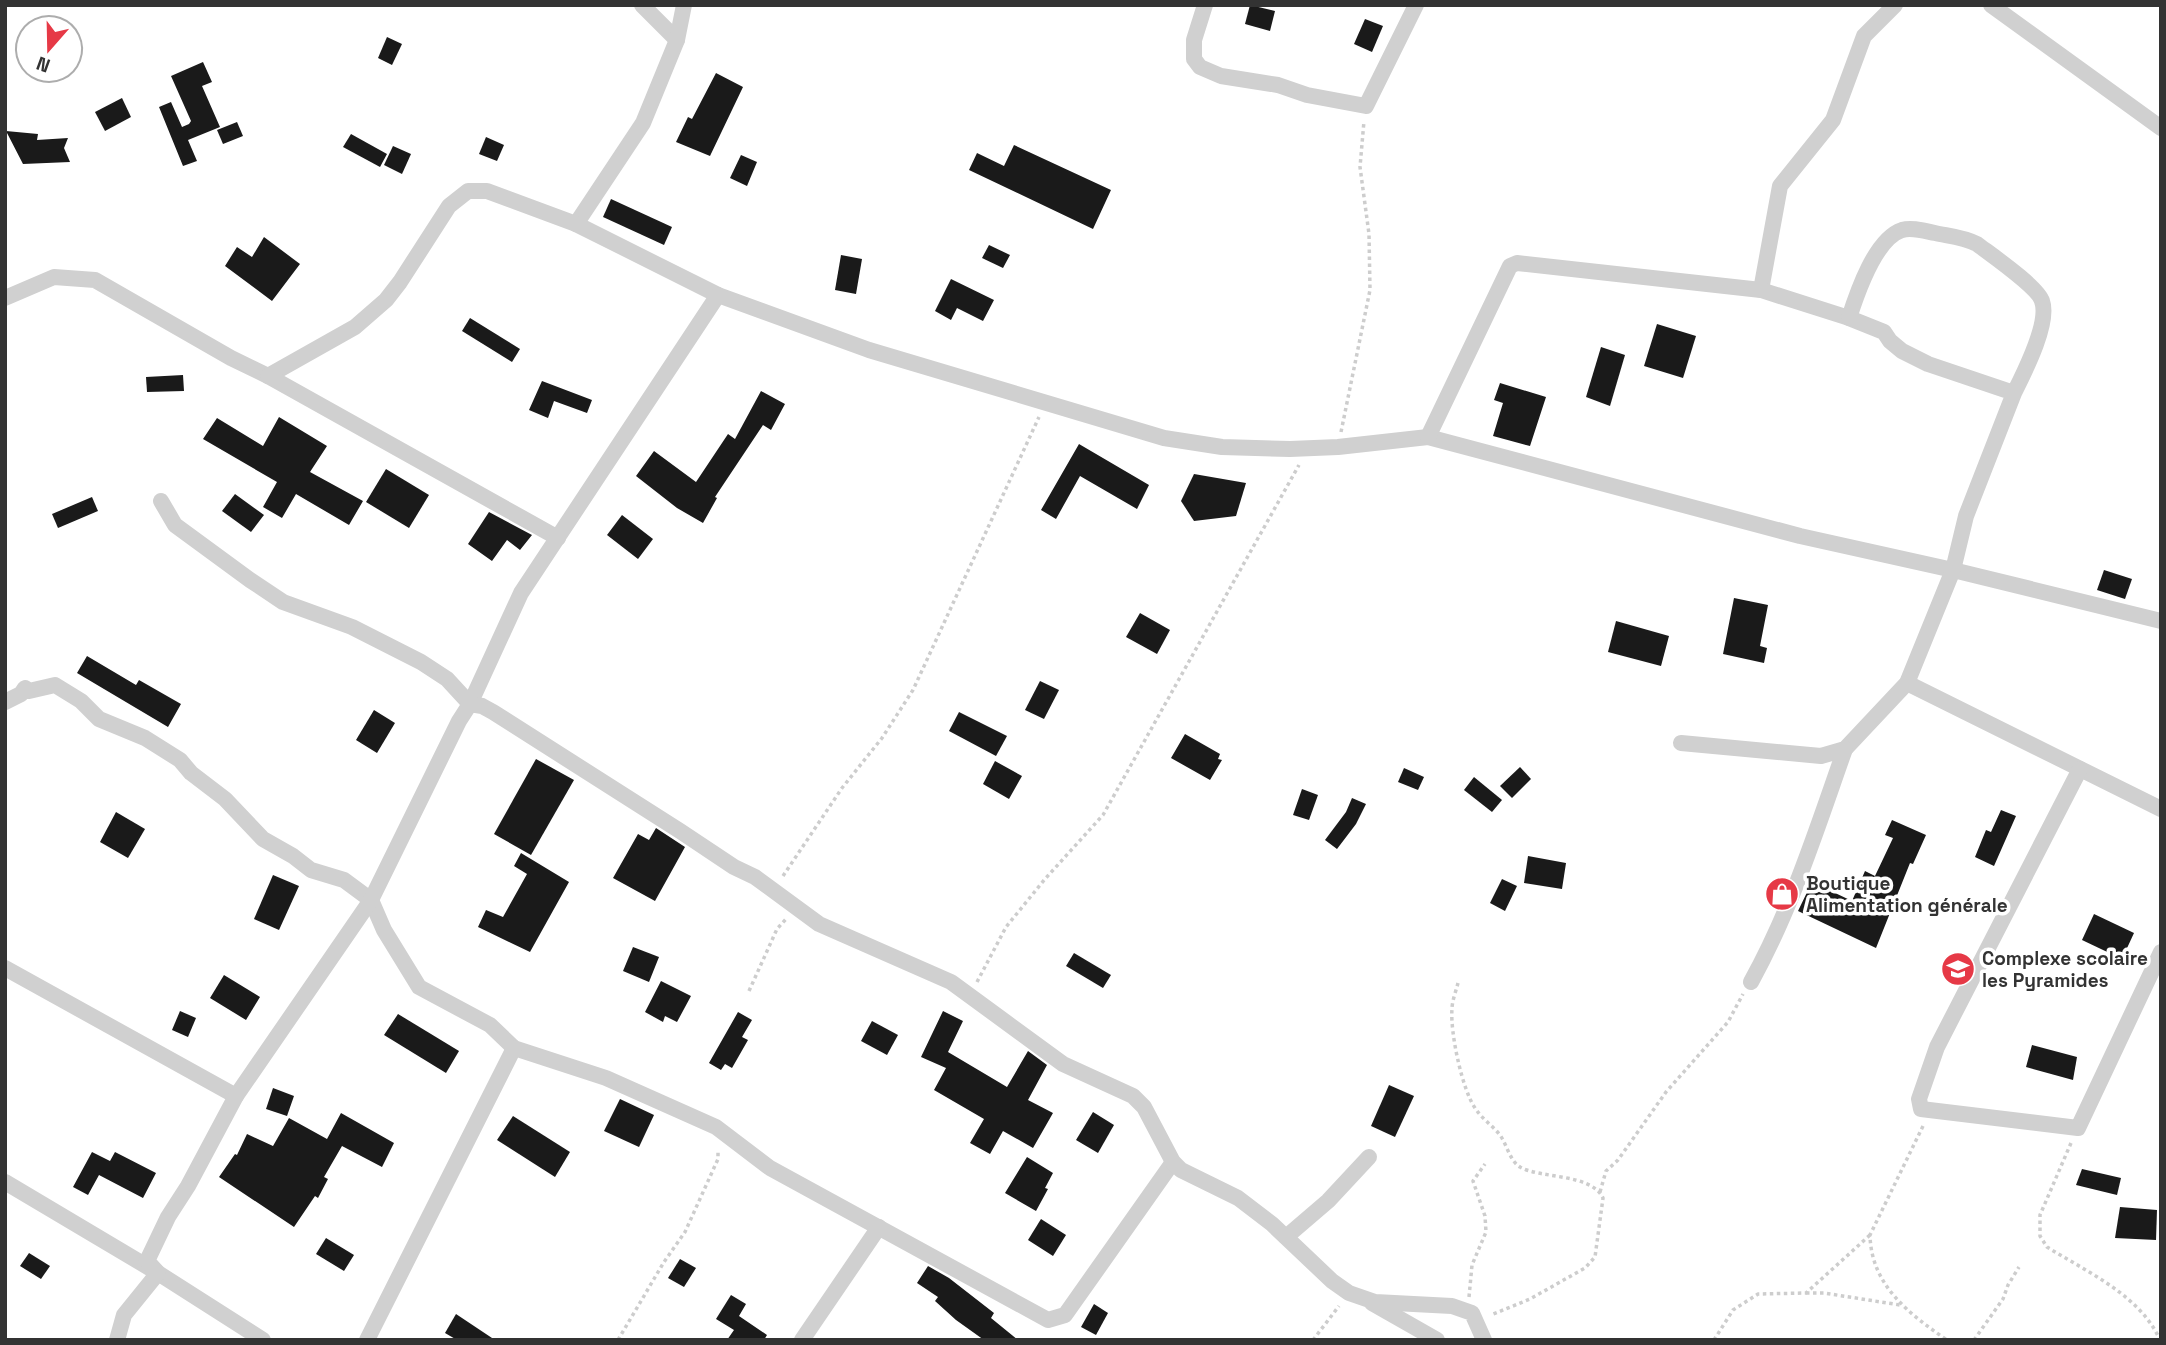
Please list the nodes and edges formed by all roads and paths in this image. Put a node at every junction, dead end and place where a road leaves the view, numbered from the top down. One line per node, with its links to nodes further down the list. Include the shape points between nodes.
1 (642, 5): 7 (street)
2 (684, 5): 7 (street)
3 (1205, 5): 8 (street, via 1194,40 1194,59 1200,66 1221,76)
4 (1416, 5): 8 (street)
5 (1895, 5): 11 (street, via 1864,36 1833,120 1780,186)
6 (1991, 5): 9 (street)
7 (677, 40): 10 (street, via 643,123)
8 (1366, 106): 19 (path, via 1360,167 1369,234 1370,290)
9 (2161, 128)
10 (576, 224): 12 (street); 15 (street, via 487,191 468,191 449,205 386,300 355,327)
11 (1761, 290): 14 (street); 18 (street, via 1517,263 1510,266)
12 (718, 295): 17 (street, via 869,350); 22 (street)
13 (5, 298): 15 (street, via 54,277 94,281)
14 (1849, 318): 16 (street, via 1884,332 1902,351 1928,364); 16 (street, via 1866,273 1890,236 1916,230 1967,239 2032,288 2042,301 2042,325)
15 (268, 376): 22 (street)
16 (2014, 393): 23 (street, via 1966,516)
17 (1046, 402): 20 (street, via 1200,445); 32 (path, via 913,691)
18 (1428, 437): 19 (street); 23 (street, via 1800,536)
19 (1338, 447): 20 (street)
20 (1309, 448): 40 (path, via 1102,815 1006,927)
21 (161, 501): 27 (street, via 175,525 284,602 352,626 421,662 447,679)
22 (558, 538): 27 (street, via 521,593)
23 (1953, 570): 24 (street); 25 (street)
24 (2160, 618)
25 (1907, 683): 29 (street); 30 (street)
26 (5, 702): 33 (street, via 25,688 55,685 82,701 99,719 145,738 180,760 263,839 311,870 344,880)
27 (470, 704): 32 (street, via 493,712); 33 (street)
28 (1681, 743): 29 (street, via 1821,756)
29 (1845, 748): 37 (street, via 1797,884)
30 (2080, 769): 31 (street); 43 (street, via 1937,1047 1919,1098 1922,1109)
31 (2161, 809)
32 (774, 891): 34 (street)
33 (371, 900): 41 (street, via 419,987 491,1025); 42 (street)
34 (797, 908): 39 (path, via 777,929); 40 (street, via 818,924 951,982)
35 (2161, 952): 45 (street)
36 (5, 968): 42 (street)
37 (1751, 982): 50 (path, via 1728,1022 1666,1092 1606,1171)
38 (1458, 983): 50 (path, via 1451,1008 1472,1105 1500,1135 1517,1165)
39 (749, 991)
40 (970, 995): 47 (street, via 1063,1064 1133,1096 1144,1107)
41 (514, 1048): 44 (street, via 607,1078); 62 (street)
42 (236, 1096): 55 (street, via 147,1261)
43 (1930, 1110): 45 (street); 52 (path)
44 (716, 1127): 51 (street, via 770,1168); 63 (path, via 718,1159 685,1232)
45 (2078, 1128): 71 (path, via 2040,1214 2040,1236 2047,1247 2129,1299 2155,1327)
46 (1369, 1157): 53 (street)
47 (1172, 1162): 51 (street, via 1065,1315 1048,1320); 53 (street, via 1238,1198)
48 (1485, 1164): 59 (path, via 1473,1181 1486,1232 1472,1265)
49 (5, 1182): 55 (street)
50 (1600, 1192): 59 (path, via 1595,1257 1585,1268 1493,1315)
51 (879, 1227): 64 (street)
52 (1871, 1235): 56 (path); 58 (path, via 1871,1253)
53 (1286, 1237): 57 (street, via 1332,1281)
54 (2019, 1267): 70 (path)
55 (158, 1273): 60 (street, via 124,1315); 61 (street)
56 (1806, 1293): 58 (path); 68 (path, via 1758,1294 1733,1310)
57 (1355, 1295): 59 (street, via 1375,1302 1452,1306); 65 (path); 66 (street)
58 (1900, 1305): 69 (path)
59 (1472, 1313): 67 (street)
60 (117, 1340)
61 (262, 1340)
62 (367, 1340)
63 (618, 1340)
64 (802, 1340)
65 (1313, 1340)
66 (1437, 1340)
67 (1484, 1340)
68 (1714, 1340)
69 (1947, 1340)
70 (1974, 1340)
71 (2160, 1340)

